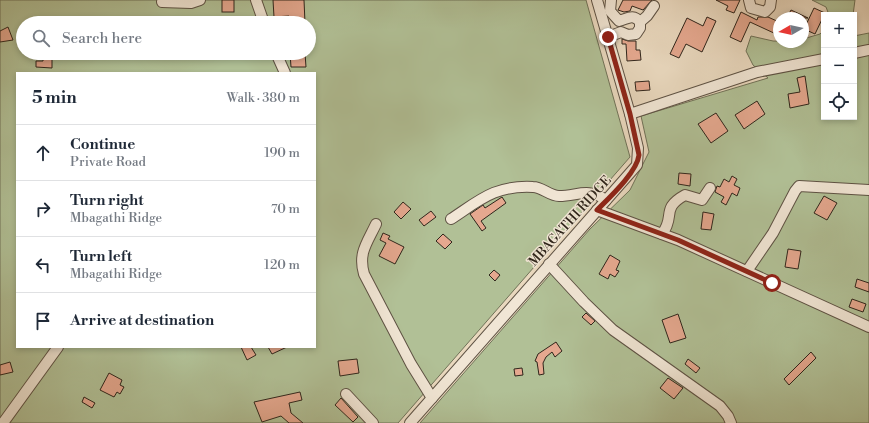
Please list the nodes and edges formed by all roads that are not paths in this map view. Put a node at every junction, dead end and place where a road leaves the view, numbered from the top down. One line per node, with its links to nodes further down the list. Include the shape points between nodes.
1 (200, 0): 7 (street, via 191,3)
2 (256, 0): 9 (street)
3 (597, 0): 11 (street, MBAGATHI RIDGE)
4 (611, 0): 10 (street, via 610,11 619,21 634,17)
5 (749, 0): 6 (street, via 751,8 765,12 770,7)
6 (771, 0)
7 (162, 2)
8 (654, 6): 10 (street)
9 (262, 16)
10 (640, 22): 11 (street, via 636,34 628,35 621,32)
11 (608, 37): 17 (street, MBAGATHI RIDGE)
12 (869, 50): 13 (street)
13 (857, 52)
14 (279, 60): 16 (street)
15 (821, 60): 17 (street, via 757,72)
16 (285, 72)
17 (630, 114): 20 (street, MBAGATHI RIDGE, via 638,148 638,161)
18 (710, 188): 24 (street, via 702,200 685,195 674,201 668,224)
19 (869, 190): 26 (street, via 800,186)
20 (606, 200): 21 (street, MBAGATHI RIDGE); 22 (street, via 592,193 580,192 558,196 540,188 509,188 490,193)
21 (597, 210): 24 (street); 25 (street, MBAGATHI RIDGE)
22 (452, 219)
23 (376, 224): 30 (street, via 362,254 364,274 411,364)
24 (662, 234): 26 (street)
25 (549, 264): 30 (street, MBAGATHI RIDGE); 34 (street, via 613,330 720,406)
26 (747, 271): 27 (street)
27 (869, 327)
28 (57, 348): 31 (street)
29 (346, 394): 32 (street)
30 (432, 398): 33 (street, MBAGATHI RIDGE)
31 (3, 423)
32 (372, 423)
33 (410, 423)
34 (731, 423)

